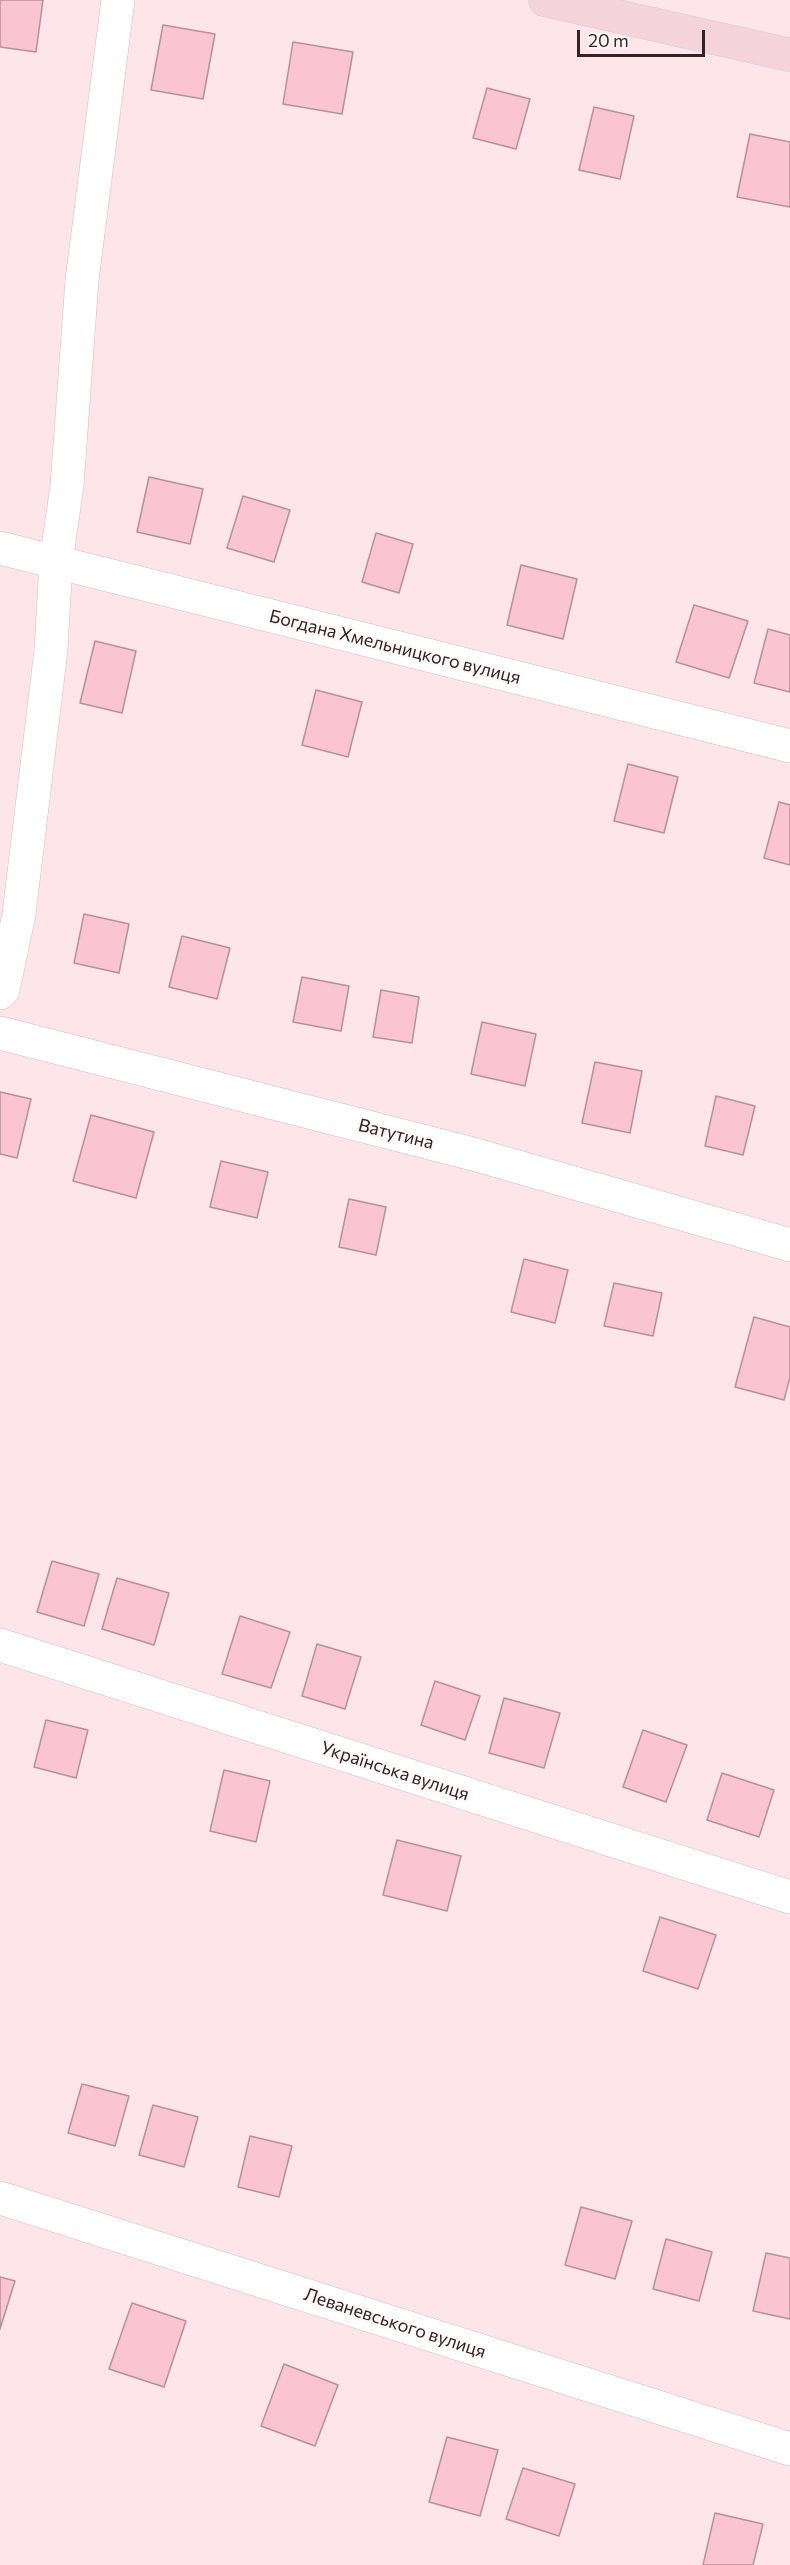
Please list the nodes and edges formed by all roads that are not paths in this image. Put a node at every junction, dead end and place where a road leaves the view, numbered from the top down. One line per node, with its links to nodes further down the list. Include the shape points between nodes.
1 (118, 0): 5 (street, via 82,280 67,486)
2 (545, 0): 3 (main road)
3 (790, 55)
4 (0, 548): 5 (street, Богдана Хмельницкого вулиця)
5 (56, 562): 6 (street, Богдана Хмельницкого вулиця); 7 (street, via 51,650 19,914)
6 (790, 746)
7 (0, 993)
8 (0, 1033): 9 (street, Ватутина, via 473,1154)
9 (790, 1245)
10 (0, 1645): 11 (street, Українська вулиця)
11 (790, 1897)
12 (0, 2198): 13 (street, Леваневського вулиця)
13 (790, 2449)

